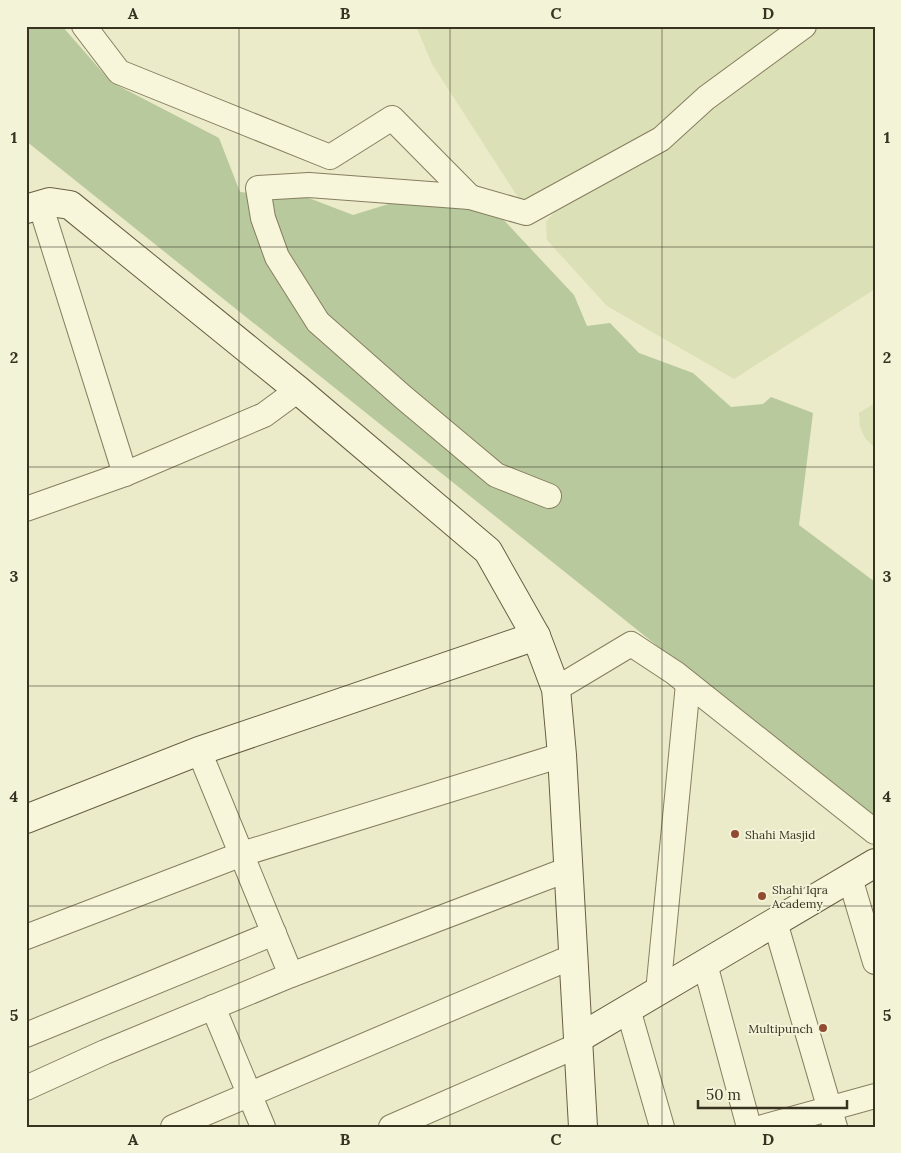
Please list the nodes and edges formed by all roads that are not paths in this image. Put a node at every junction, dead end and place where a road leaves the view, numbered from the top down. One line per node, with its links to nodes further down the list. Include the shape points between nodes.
1 (84, 26): 3 (street, via 118,72 330,156 392,118)
2 (804, 26): 3 (street, via 706,98 661,138 526,213)
3 (470, 197): 7 (street, via 309,185 258,188 263,218 277,257 318,322 496,474)
4 (33, 206): 5 (street, via 50,202 70,205); 6 (street)
5 (298, 390): 6 (street, via 264,415); 9 (street, via 488,551)
6 (125, 474): 8 (street)
7 (549, 496)
8 (27, 508)
9 (536, 636): 11 (street); 12 (street)
10 (688, 684): 11 (street, via 631,644); 15 (street); 27 (street)
11 (556, 689): 13 (street)
12 (199, 752): 14 (street); 16 (street)
13 (562, 754): 16 (street); 18 (street)
14 (26, 819)
15 (875, 832)
16 (242, 854): 21 (street); 22 (street)
17 (875, 863): 19 (street)
18 (569, 869): 23 (street); 26 (street)
19 (850, 878): 20 (street); 24 (street)
20 (775, 922): 25 (street); 35 (street)
21 (274, 933): 26 (street); 30 (street)
22 (26, 937)
23 (574, 956): 31 (street); 33 (street)
24 (875, 962)
25 (705, 964): 27 (street); 41 (street)
26 (291, 975): 28 (street)
27 (658, 992): 29 (street)
28 (213, 1008): 32 (street); 33 (street)
29 (628, 1009): 31 (street); 40 (street)
30 (26, 1035)
31 (579, 1042): 38 (street); 39 (street)
32 (26, 1088)
33 (250, 1094): 36 (street); 37 (street)
34 (875, 1096): 35 (street)
35 (832, 1118): 42 (street)
36 (172, 1127)
37 (263, 1127)
38 (391, 1127)
39 (583, 1127)
40 (662, 1127)
41 (749, 1127)
42 (763, 1127)

